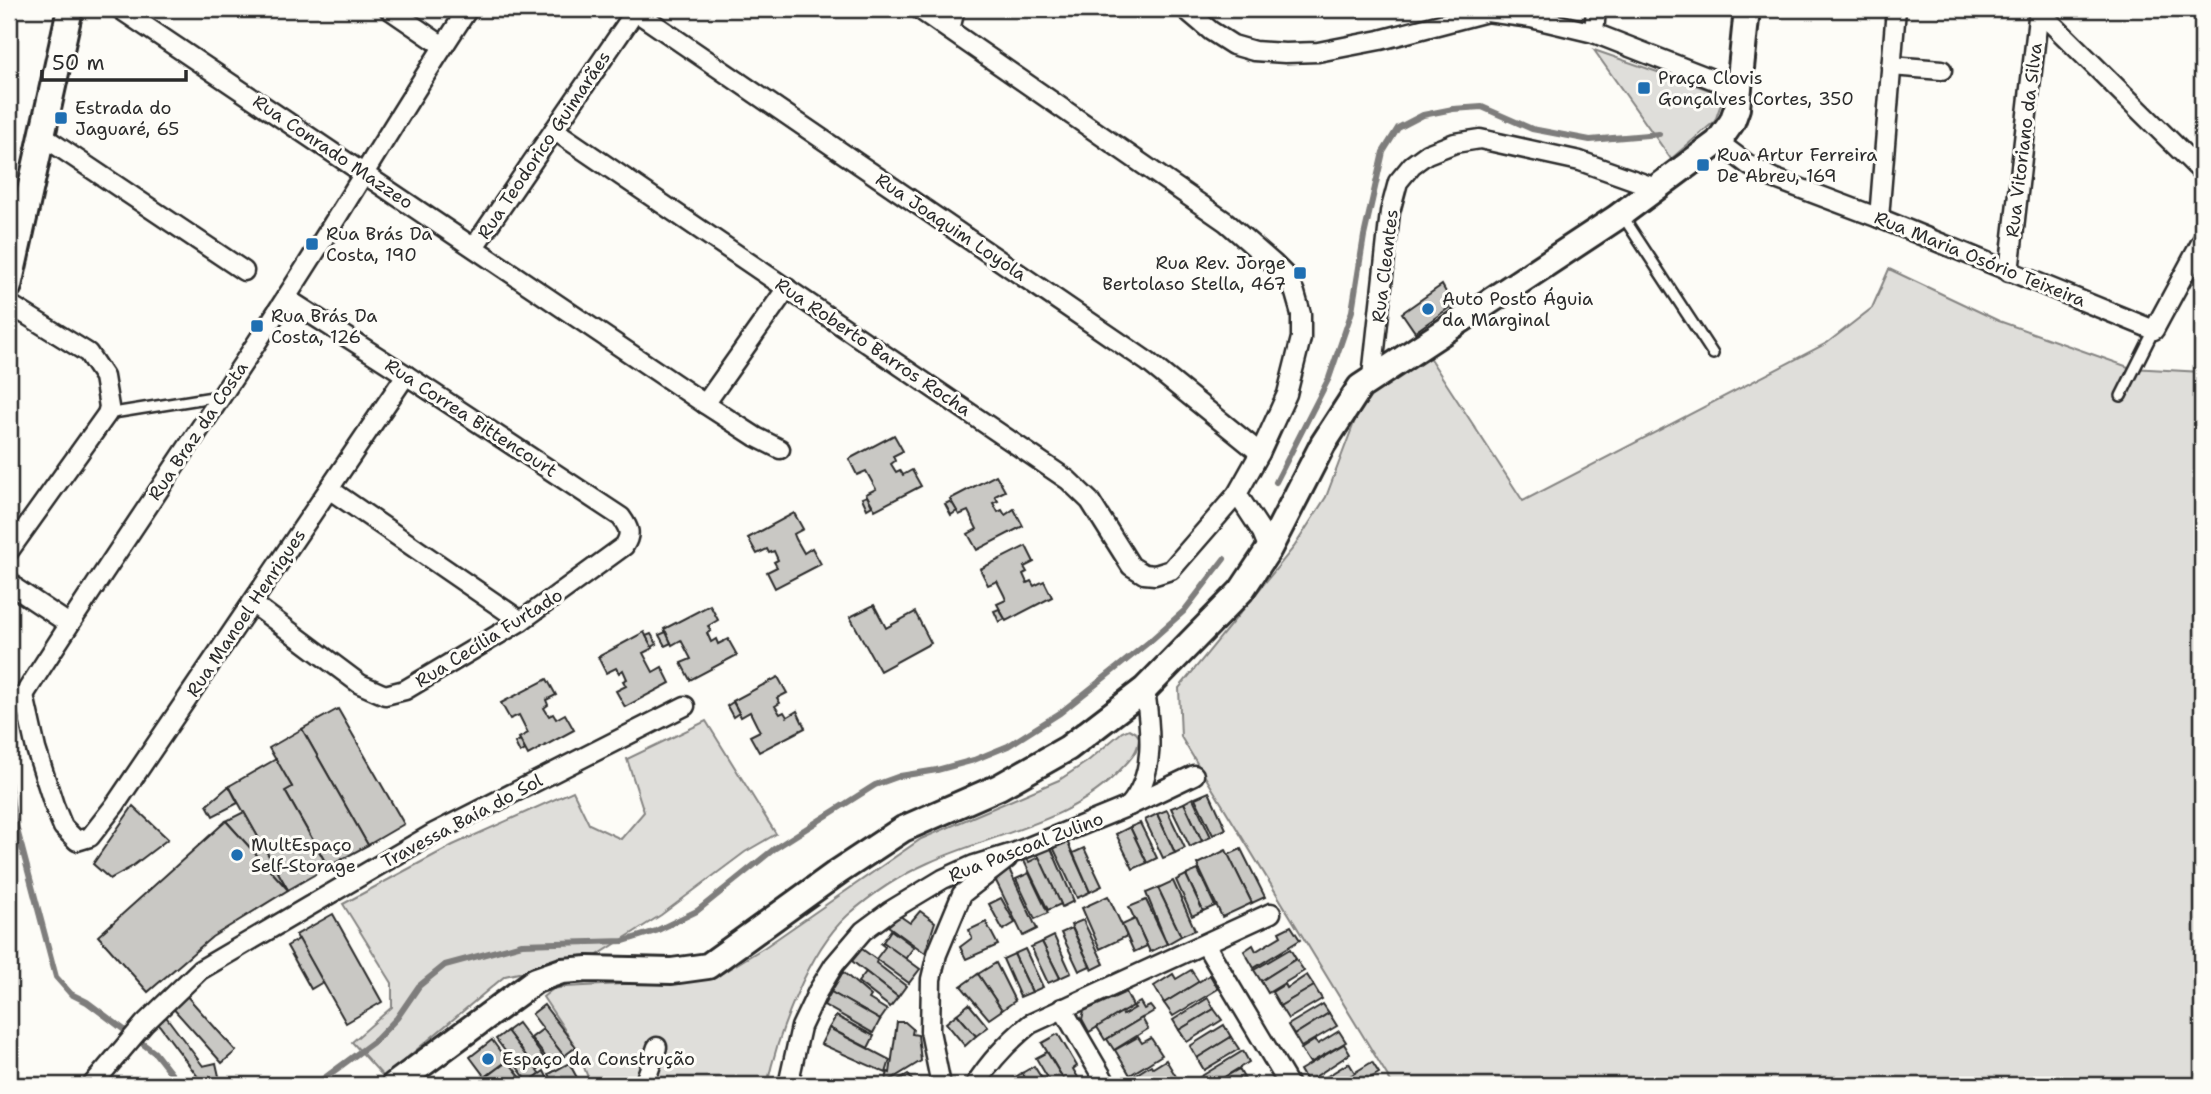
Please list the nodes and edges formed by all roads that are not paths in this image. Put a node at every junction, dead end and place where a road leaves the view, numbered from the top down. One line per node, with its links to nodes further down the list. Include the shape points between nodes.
1 (70, 9): 21 (street)
2 (120, 9): 23 (street, Rua Conrado Mazzeo)
3 (389, 9): 16 (street)
4 (468, 9): 16 (street, Rua Braz da Costa)
5 (919, 9): 14 (street)
6 (955, 9): 14 (street)
7 (1185, 9): 12 (street, via 1233,45 1285,54 1380,40)
8 (1596, 9): 15 (street)
9 (1747, 9): 19 (street)
10 (1896, 9): 17 (street)
11 (636, 10): 20 (street, Rua Teodorico Guimarães); 45 (street, Rua Joaquim Loyola, via 1148,362)
12 (1486, 10): 15 (street)
13 (2039, 10): 24 (street); 31 (street, Rua Vitoriano da Silva)
14 (950, 30): 45 (street, via 1226,222 1289,279 1301,314 1301,338 1287,394)
15 (1594, 33): 19 (street)
16 (443, 46): 23 (street, Rua Braz da Costa)
17 (1891, 66): 18 (street); 27 (street)
18 (1942, 70)
19 (1740, 90): 22 (street, via 1732,122)
20 (554, 130): 29 (street, Rua Teodorico Guimarães); 33 (street, Rua Roberto Barros Rocha)
21 (41, 135): 30 (street); 32 (street)
22 (1718, 142): 25 (street); 27 (street, Rua Maria Osório Teixeira, via 1773,178)
23 (364, 172): 29 (street, Rua Conrado Mazzeo); 34 (street, Rua Braz da Costa)
24 (2202, 172)
25 (1656, 188): 26 (street); 39 (street, Rua Cleantes, via 1580,161 1480,139 1427,154 1398,182 1390,212)
26 (1622, 214): 37 (lane); 39 (street)
27 (1879, 218): 31 (street, Rua Maria Osório Teixeira)
28 (2202, 241): 36 (street)
29 (474, 247): 42 (street, Rua Conrado Mazzeo)
30 (244, 271)
31 (2009, 272): 36 (street, Rua Maria Osório Teixeira)
32 (9, 286)
33 (787, 288): 42 (street); 47 (street, Rua Roberto Barros Rocha, via 1068,480 1090,501 1131,566 1144,573 1171,570)
34 (286, 298): 38 (street, Rua Correa Bittencourt); 40 (street, Rua Braz da Costa)
35 (9, 304): 43 (street, via 88,353 104,377)
36 (2154, 330): 41 (lane)
37 (1713, 354)
38 (406, 375): 46 (street, Rua Manoel Henriques); 48 (street, Rua Correa Bittencourt)
39 (1372, 377): 49 (street, via 1350,400)
40 (222, 396): 43 (lane); 54 (street, Rua Braz da Costa)
41 (2121, 396)
42 (705, 404): 44 (street, Rua Conrado Mazzeo)
43 (107, 414): 50 (street)
44 (780, 449)
45 (1260, 453): 47 (street)
46 (329, 489): 52 (street, Rua Manoel Henriques); 53 (street)
47 (1241, 500): 49 (street)
48 (621, 517): 53 (street, Rua Cecília Furtado, via 629,527 624,546)
49 (1265, 541): 55 (street, via 1254,574 1230,605)
50 (9, 551)
51 (9, 580): 54 (street)
52 (252, 603): 53 (street, Rua Cecília Furtado, via 360,684 385,695 405,690); 56 (street, Rua Manoel Henriques, via 90,837 77,841 63,827)
53 (521, 621)
54 (69, 624): 56 (street, Rua Braz da Costa)
55 (1145, 689): 59 (street, via 1151,741 1147,768); 66 (street, via 1037,767 872,848 708,966 672,971 562,971 536,980)
56 (16, 699)
57 (685, 706): 65 (street, Travessa Baía do Sol, via 434,833 200,970 144,1024)
58 (1194, 775): 59 (street, Rua Pascoal Zulino)
59 (1129, 806): 60 (street, Rua Pascoal Zulino)
60 (1016, 852): 68 (street, Rua Pascoal Zulino, via 943,879 863,931 818,991 801,1027); 69 (street, via 962,894 937,954 931,979 930,1031)
61 (1271, 913): 62 (street)
62 (1205, 944): 63 (street); 72 (street)
63 (1062, 1008): 70 (street, via 1030,1024 1006,1044); 71 (street)
64 (657, 1046): 67 (street)
65 (92, 1085)
66 (394, 1085)
67 (644, 1085)
68 (788, 1085)
69 (941, 1085)
70 (975, 1085)
71 (1107, 1085)
72 (1289, 1085)

